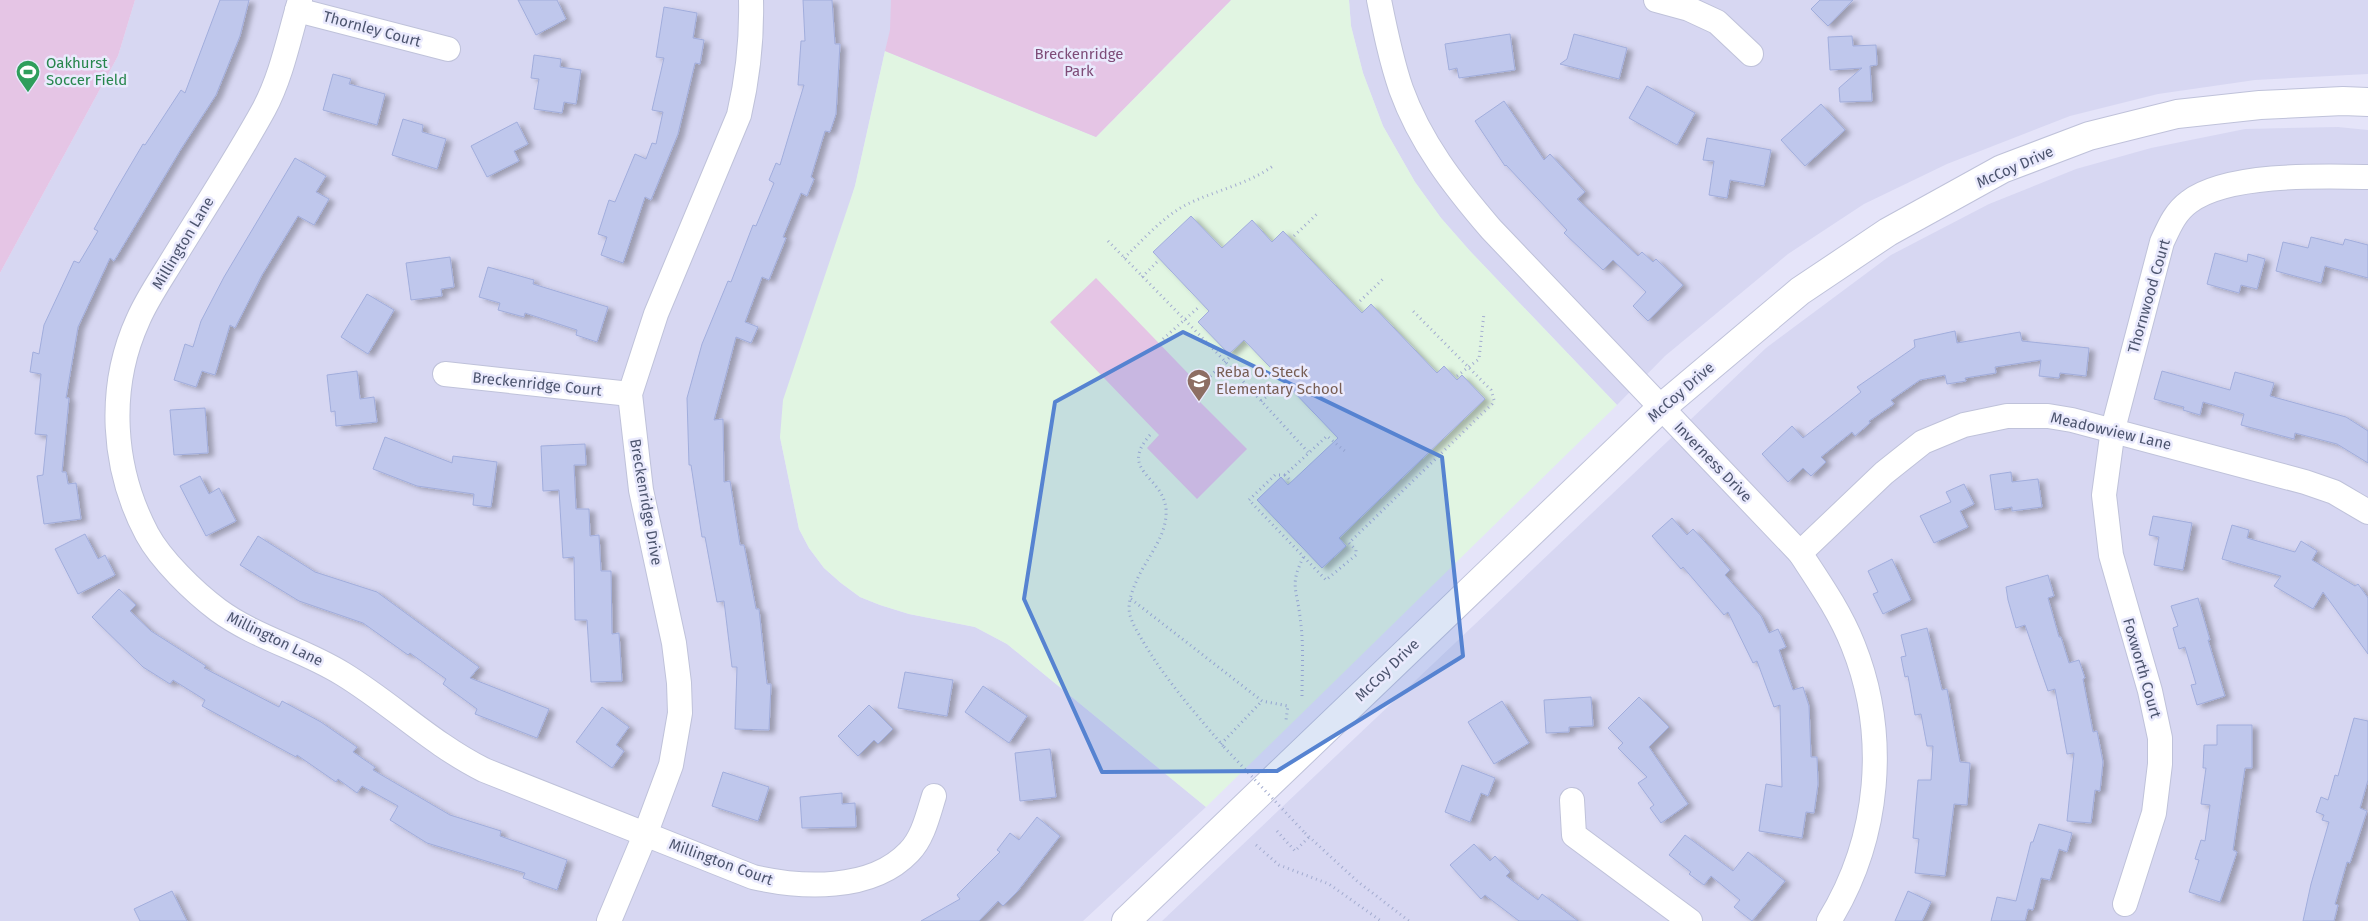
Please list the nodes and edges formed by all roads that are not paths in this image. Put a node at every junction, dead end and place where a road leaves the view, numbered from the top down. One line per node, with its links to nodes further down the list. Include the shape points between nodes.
1 (751, 0): 10 (street, Breckenridge Drive, via 752,38 739,114 656,314)
2 (1379, 0): 11 (street, Inverness Drive, via 1401,89 1431,152 1490,229)
3 (1656, 0): 6 (street, via 1717,22)
4 (298, 5): 5 (street, Thornley Court); 17 (street, Millington Lane, via 281,68 264,109 146,304 129,342 119,387 118,433 126,481 147,535 189,586 219,611 243,626 343,674 456,756)
5 (448, 49)
6 (1751, 54)
7 (2368, 102): 11 (street, McCoy Drive, via 2343,100 2260,105 2177,114 2089,136 2002,169 1888,232 1800,291)
8 (2368, 177): 12 (street, Thornwood Court, via 2318,176 2243,182 2209,190 2179,211 2162,242)
9 (445, 374): 10 (street, Breckenridge Court)
10 (630, 394): 17 (street, Breckenridge Drive, via 641,490 680,683 677,739 671,765)
11 (1661, 408): 14 (street, Inverness Drive); 20 (street, McCoy Drive)
12 (2113, 429): 13 (street, Meadowview Lane, via 2305,482 2334,492); 14 (street, Meadowview Lane, via 2029,415 1964,425 1923,442 1884,473); 18 (street, Foxworth Court, via 2104,495 2107,530 2119,587 2156,714 2160,764 2154,813)
13 (2368, 512)
14 (1800, 553): 22 (street, Inverness Drive, via 1831,601 1853,644 1866,685 1874,731 1875,771 1868,827 1857,867)
15 (934, 796): 17 (street, Millington Court, via 921,834 910,852 890,868 853,881 818,886 784,884 753,877)
16 (1572, 800): 21 (street, via 1574,835)
17 (645, 835): 19 (street, Breckenridge Drive)
18 (2125, 904)
19 (609, 921)
20 (1126, 921)
21 (1690, 921)
22 (1829, 921)

